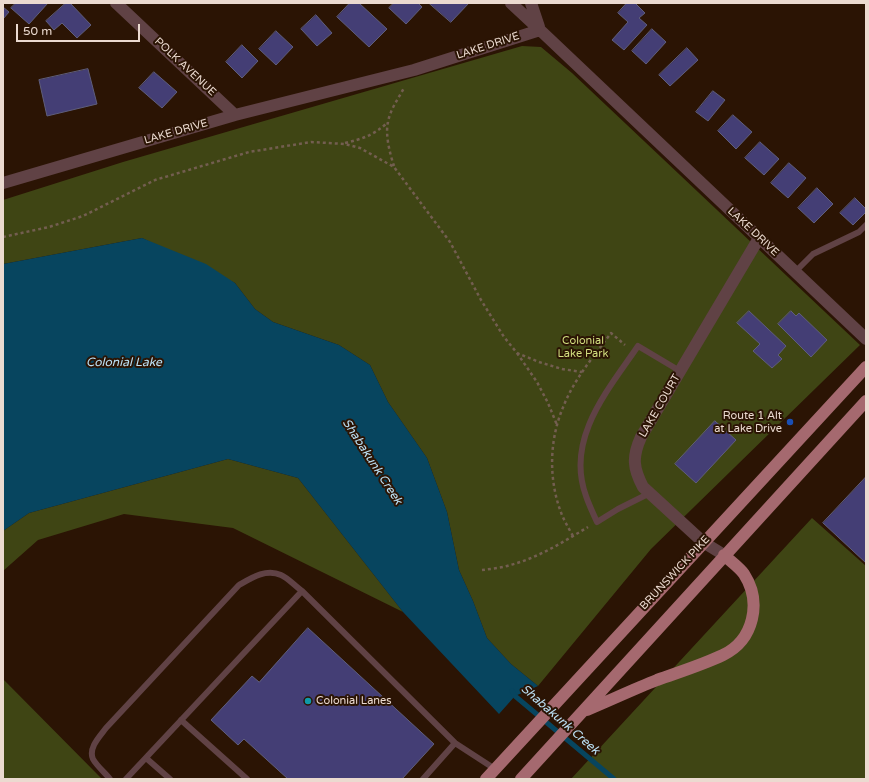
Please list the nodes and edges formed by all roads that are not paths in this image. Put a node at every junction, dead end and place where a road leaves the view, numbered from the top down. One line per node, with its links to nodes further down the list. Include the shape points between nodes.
1 (116, 3): 5 (street, POLK AVENUE)
2 (512, 3): 4 (street)
3 (532, 3): 4 (street)
4 (540, 30): 5 (street, LAKE DRIVE, via 414,70); 8 (street, LAKE DRIVE)
5 (235, 115): 6 (street, LAKE DRIVE)
6 (3, 183)
7 (866, 225): 9 (lane, via 859,232 813,254)
8 (759, 238): 9 (street, LAKE DRIVE); 12 (street, LAKE COURT)
9 (795, 272): 10 (street, LAKE DRIVE)
10 (866, 338)
11 (866, 367): 15 (main road, BRUNSWICK PIKE)
12 (680, 371): 14 (street, LAKE COURT, via 636,449 634,462 637,475 643,487); 14 (lane, via 638,346 610,387 584,435 580,455 581,476 585,496 597,522)
13 (866, 401): 16 (main road)
14 (650, 493): 15 (street, LAKE COURT)
15 (703, 542): 16 (street, LAKE COURT); 22 (main road, BRUNSWICK PIKE)
16 (724, 555): 18 (main road); 18 (main road, via 743,573 751,588 754,603 753,618 747,633 738,645 724,654 654,681)
17 (302, 591): 19 (lane); 20 (lane); 23 (lane, via 281,575 269,573 257,575 239,585 96,740 93,759)
18 (583, 713): 29 (main road)
19 (181, 720): 21 (lane); 26 (lane)
20 (455, 743): 22 (lane); 27 (lane)
21 (146, 758): 24 (lane); 25 (lane)
22 (495, 769): 28 (main road, BRUNSWICK PIKE)
23 (110, 779)
24 (126, 779)
25 (170, 779)
26 (247, 779)
27 (423, 779)
28 (486, 779)
29 (521, 779)

